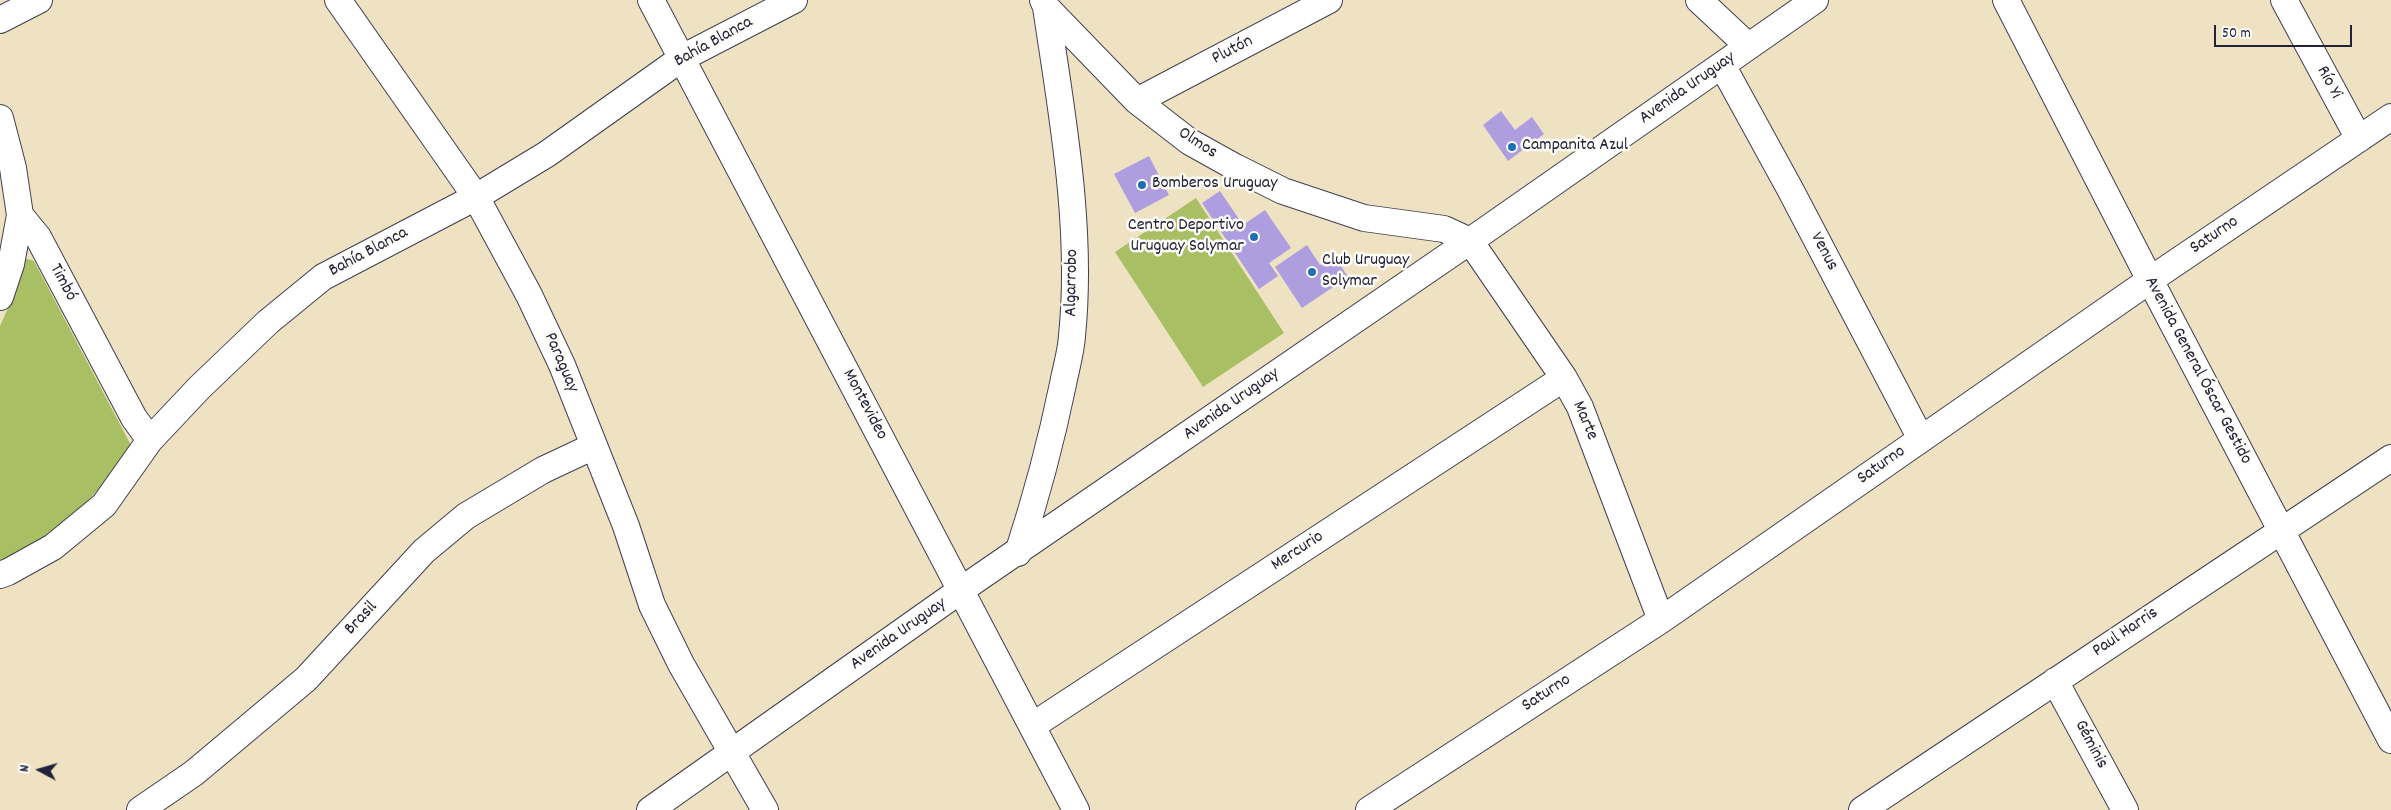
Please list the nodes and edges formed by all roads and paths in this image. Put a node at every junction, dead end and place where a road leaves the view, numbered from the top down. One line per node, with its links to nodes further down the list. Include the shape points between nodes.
1 (39, 0): 11 (street)
2 (338, 0): 19 (street, Paraguay)
3 (651, 0): 13 (street, Montevideo)
4 (794, 0): 13 (street, Bahía Blanca)
5 (1329, 0): 15 (street, Plutón)
6 (1699, 0): 12 (street)
7 (1815, 0): 12 (street, Avenida Uruguay)
8 (2006, 0): 22 (street, Avenida General Óscar Gestido)
9 (2284, 0): 18 (street, Río Yi)
10 (1045, 4): 15 (street, Olmos); 30 (street, Algarrobo, via 1070,184 1075,258 1072,337 1037,494)
11 (0, 20)
12 (1748, 46): 14 (street, Avenida Uruguay)
13 (682, 58): 19 (street, Bahía Blanca, via 547,154); 32 (street, Montevideo)
14 (1722, 65): 21 (street, Avenida Uruguay); 25 (street, Venus)
15 (1137, 101): 21 (street, Olmos, via 1190,142 1283,191 1364,218 1444,229)
16 (2391, 117): 18 (street, Saturno)
17 (0, 118): 20 (street, via 13,168)
18 (2358, 139): 22 (street, Saturno)
19 (476, 197): 26 (street, Bahía Blanca, via 323,277 268,322 198,388); 27 (street, Paraguay, via 529,295 562,365)
20 (20, 215): 23 (street, via 11,264); 26 (street, Timbó, via 38,237 134,418)
21 (1470, 241): 24 (street, Marte); 30 (street, Avenida Uruguay)
22 (2150, 280): 25 (street, Saturno); 29 (street, Avenida General Óscar Gestido)
23 (0, 297)
24 (1564, 378): 33 (street, Marte, via 1580,407); 35 (street, Mercurio)
25 (1921, 439): 33 (street, Saturno)
26 (150, 440): 31 (street, Bahía Blanca, via 104,505 53,547)
27 (594, 446): 37 (street, Paraguay, via 626,526 652,605 681,664); 38 (street, Brasil, via 543,470 466,516 424,551 306,679 194,774)
28 (2391, 458): 29 (street, Paul Harris)
29 (2280, 531): 34 (street, Paul Harris); 36 (street, Avenida General Óscar Gestido)
30 (1018, 553): 32 (street, Avenida Uruguay)
31 (0, 574)
32 (961, 590): 35 (street, Montevideo); 37 (street, Avenida Uruguay)
33 (1661, 620): 42 (street, Saturno)
34 (2055, 681): 43 (street, Paul Harris); 44 (street, Géminis)
35 (1032, 726): 41 (street, Montevideo)
36 (2391, 740)
37 (733, 753): 39 (street, Avenida Uruguay); 40 (street, Paraguay)
38 (140, 810)
39 (650, 810)
40 (765, 810)
41 (1076, 810)
42 (1369, 810)
43 (1862, 810)
44 (2125, 810)

